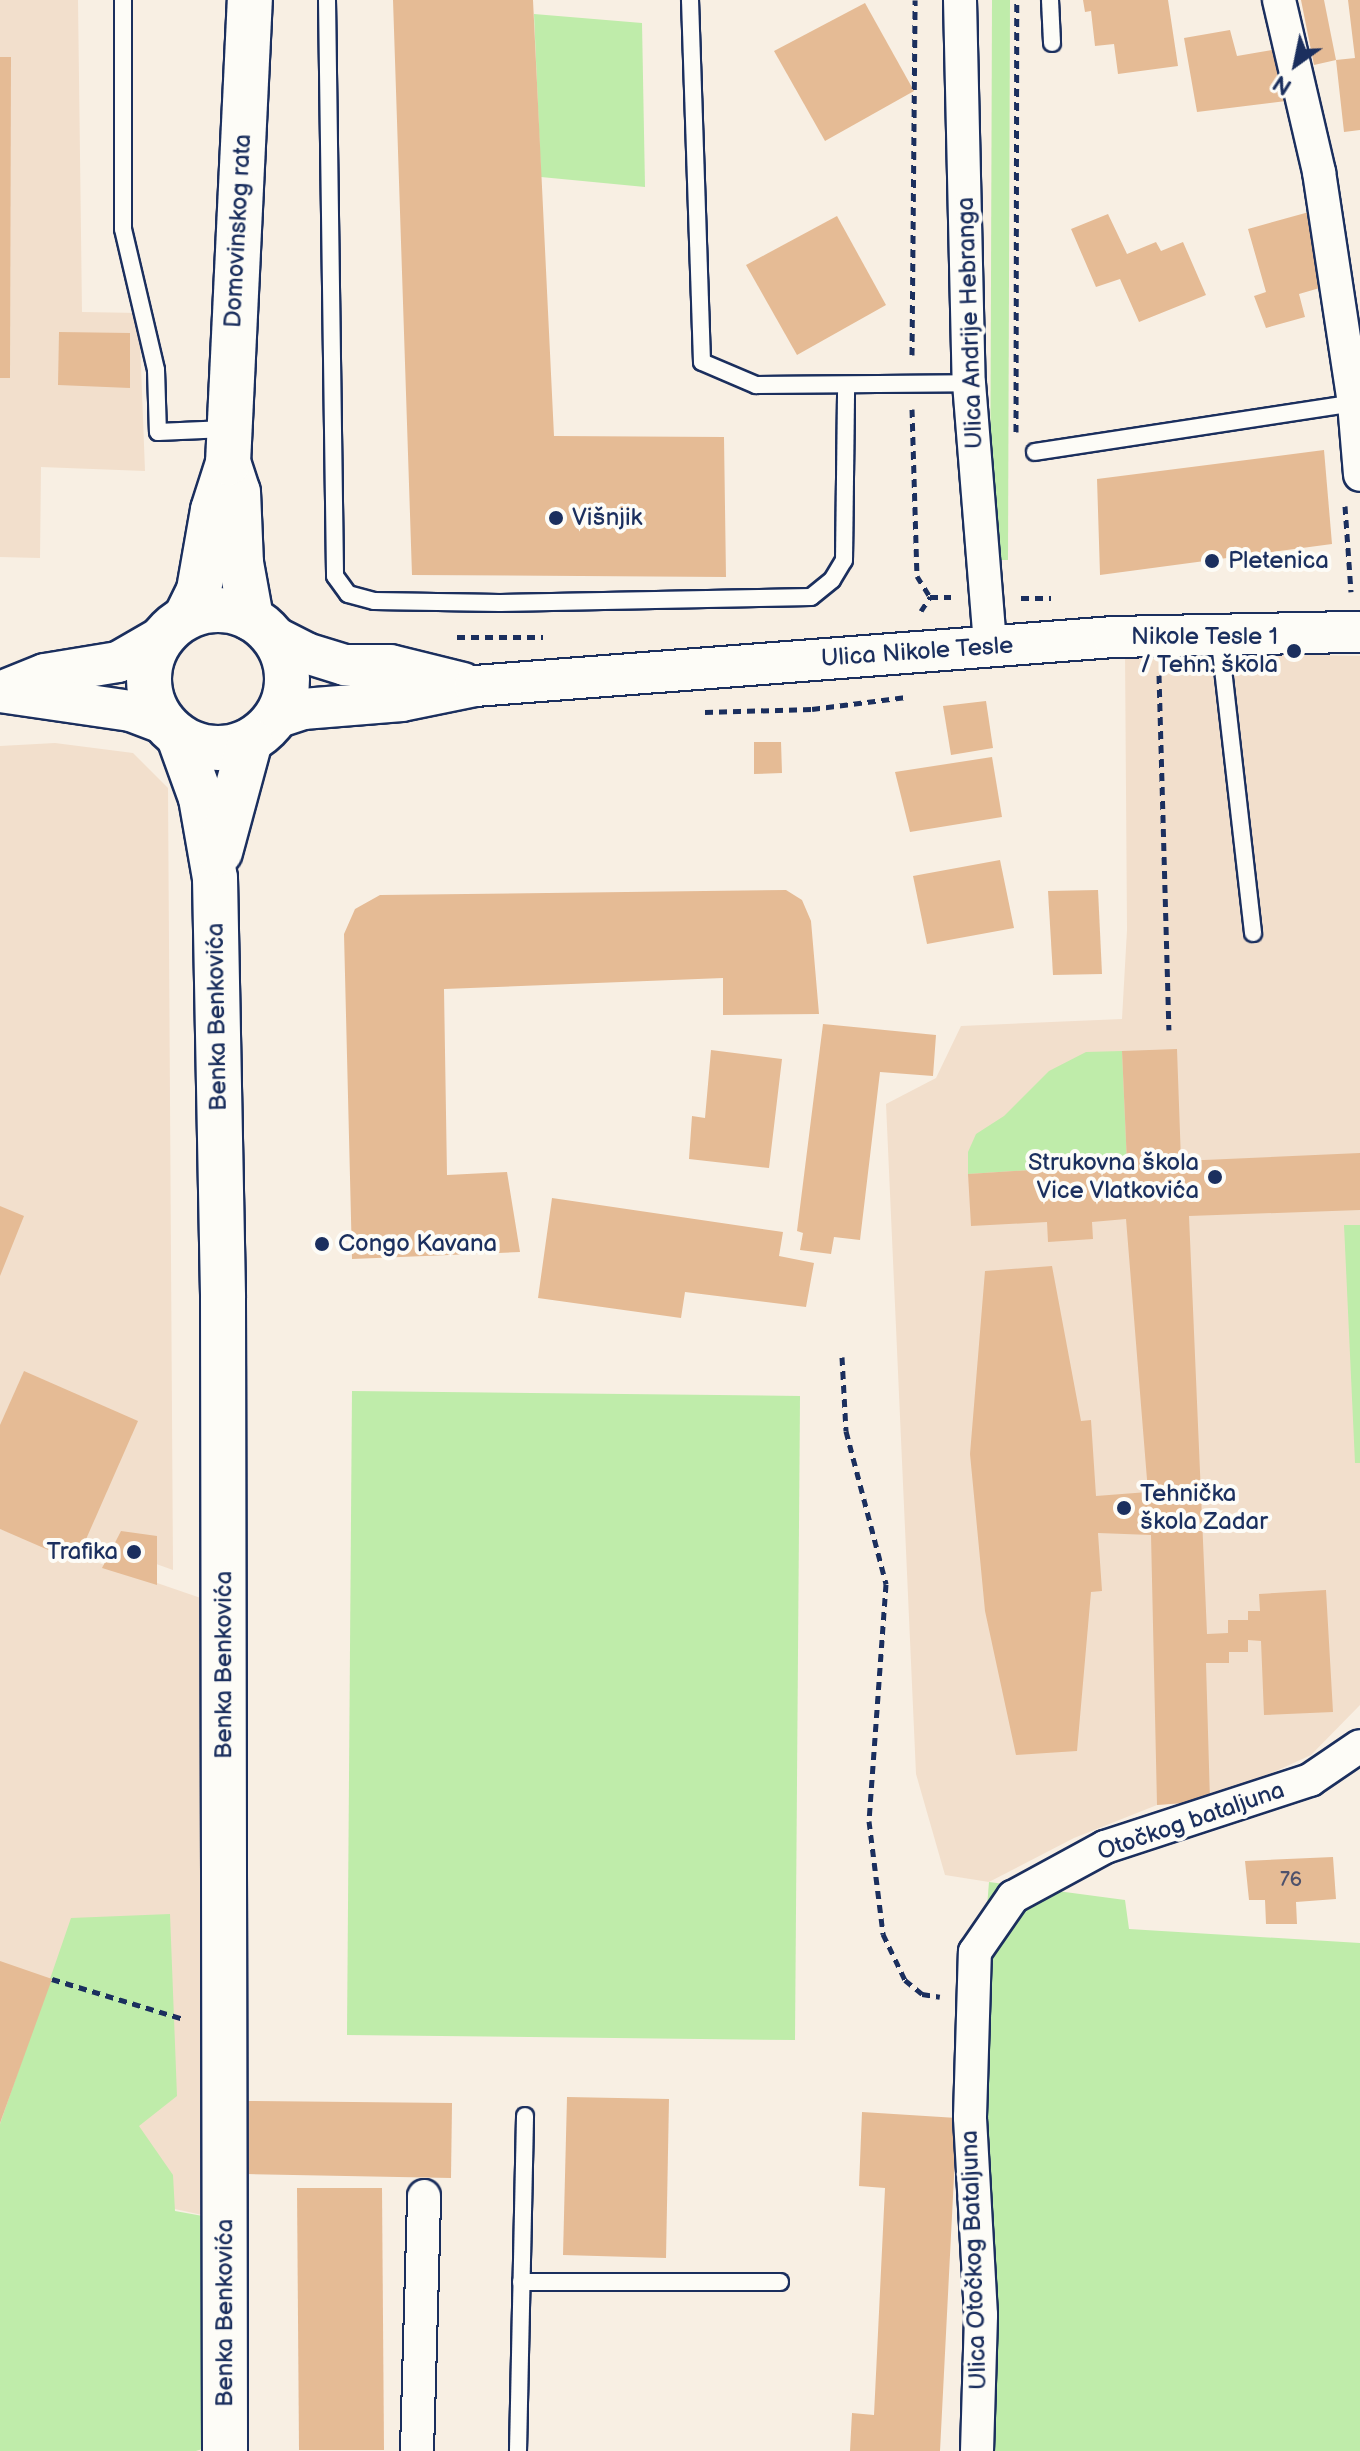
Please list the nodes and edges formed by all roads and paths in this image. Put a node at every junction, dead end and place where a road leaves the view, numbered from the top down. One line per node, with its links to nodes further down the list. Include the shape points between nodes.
1 (123, 0): 16 (lane, via 123,229 156,370 158,432)
2 (250, 0): 16 (main road, Domovinskog rata)
3 (327, 0): 13 (lane, via 335,576 348,594 374,601 500,603 811,597 832,580 844,560)
4 (690, 0): 13 (lane, via 702,362 756,385)
5 (915, 0): 12 (path)
6 (960, 0): 11 (street, Ulica Andrije Hebranga)
7 (1017, 0): 15 (path)
8 (1050, 0): 10 (lane)
9 (1279, 0): 14 (street, via 1319,172)
10 (1052, 43)
11 (969, 383): 12 (lane); 25 (street, Ulica Andrije Hebranga)
12 (911, 384): 13 (lane); 19 (path, via 917,576)
13 (846, 387)
14 (1354, 403): 17 (lane); 18 (street)
15 (1016, 441)
16 (228, 446): 21 (main road, Domovinskog rata, via 199,590); 22 (main road, Domovinskog rata, via 238,492 241,563)
17 (1035, 452)
18 (1352, 486): 20 (path)
19 (930, 597)
20 (1356, 616): 23 (street, Ulica Nikole Tesle)
21 (174, 626): 22 (main road, via 228,610); 28 (main road, via 148,680 152,703); 28 (street, via 118,662 45,674 0,692 131,711)
22 (262, 627): 26 (street, Ulica Nikole Tesle, via 306,653 345,665 390,665); 27 (main road, via 288,676)
23 (1219, 633): 24 (street, Ulica Nikole Tesle); 30 (lane)
24 (1158, 636): 25 (street, Ulica Nikole Tesle); 31 (path)
25 (990, 646): 26 (street, Ulica Nikole Tesle)
26 (475, 686): 27 (street, Ulica Nikole Tesle, via 402,701 303,709)
27 (263, 729): 28 (main road, via 210,748); 29 (main road, Benka Benkovića, via 232,794)
28 (172, 730): 29 (main road, Benka Benkovića, via 201,798)
29 (215, 878): 36 (main road, Benka Benkovića, via 223,1313)
30 (1253, 933)
31 (1169, 1030)
32 (842, 1357): 35 (path, via 846,1431 886,1584 869,1821 883,1934 905,1980 922,1994)
33 (1360, 1746): 35 (street, Otočkog bataljuna, via 1310,1780 1105,1847 1013,1897 975,1952)
34 (52, 1979): 36 (path, via 174,2018)
35 (973, 2000): 38 (street, Otočkog bataljuna)
36 (224, 2025): 42 (main road, Benka Benkovića)
37 (525, 2116): 40 (lane)
38 (970, 2117): 45 (street, Ulica Otočkog Bataljuna, via 981,2315)
39 (424, 2196): 43 (street)
40 (521, 2282): 41 (lane); 44 (lane)
41 (780, 2282)
42 (225, 2451)
43 (417, 2451)
44 (518, 2451)
45 (977, 2451)

